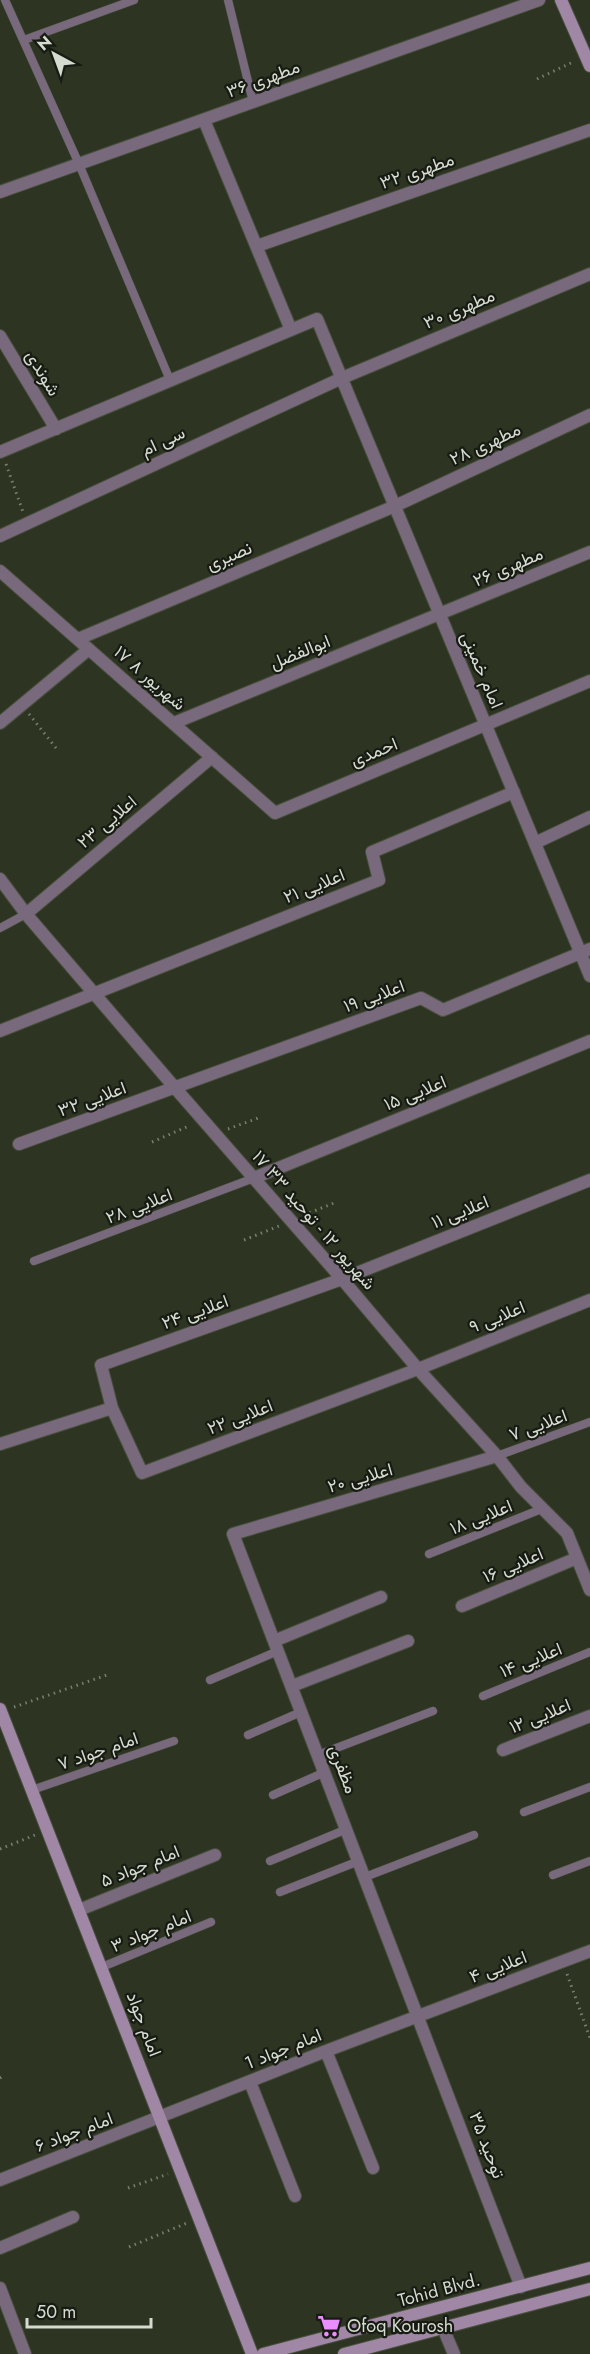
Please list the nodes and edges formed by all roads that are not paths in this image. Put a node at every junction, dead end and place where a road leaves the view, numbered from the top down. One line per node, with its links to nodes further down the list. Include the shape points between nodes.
1 (5, 0): 6 (lane)
2 (134, 0): 6 (lane)
3 (228, 0): 8 (lane)
4 (539, 0): 8 (street, مطهری ۳۶)
5 (561, 0): 7 (street)
6 (24, 40): 11 (lane)
7 (588, 61)
8 (253, 102): 9 (street, مطهری ۳۶)
9 (204, 120): 11 (street, مطهری ۳۶); 13 (street)
10 (590, 130): 13 (street, مطهری ۳۲)
11 (80, 164): 12 (street, مطهری ۳۶); 18 (lane)
12 (0, 192)
13 (257, 246): 15 (street)
14 (590, 274): 17 (street, مطهری ۳۰)
15 (291, 330): 17 (street, امام خمینی, via 317,319); 18 (street)
16 (0, 336): 20 (street, شوندی)
17 (342, 378): 22 (street, امام خمینی); 23 (street, سی ام)
18 (170, 381): 20 (street)
19 (590, 415): 22 (street, مطهری ۲۸)
20 (56, 429): 21 (street)
21 (1, 452)
22 (395, 506): 26 (street, امام خمینی); 27 (street, نصیری)
23 (0, 536)
24 (590, 552): 26 (street, مطهری ۲۶)
25 (0, 571): 27 (street, ۱۷ شهریور ۸)
26 (440, 615): 31 (street, ابوالفضل); 32 (street, امام خمینی)
27 (78, 639): 28 (street, ۱۷ شهریور ۸)
28 (89, 649): 30 (street); 31 (street, ۱۷ شهریور ۸)
29 (590, 681): 32 (street, احمدی)
30 (0, 723)
31 (174, 723): 33 (street, ۱۷ شهریور ۸)
32 (486, 725): 34 (street, امام خمینی); 35 (street, احمدی)
33 (212, 757): 35 (street, ۱۷ شهریور ۸); 39 (street, اعلایی ۲۳)
34 (514, 792): 37 (street, امام خمینی); 43 (street, اعلایی ۲۱, via 372,852 379,880)
35 (275, 813)
36 (590, 817): 37 (street)
37 (535, 843): 41 (street, امام خمینی)
38 (0, 879): 39 (street, ۱۷ شهریور ۱۲ - توحید ۳۳)
39 (26, 914): 40 (lane); 43 (street, ۱۷ شهریور ۱۲ - توحید ۳۳)
40 (0, 928)
41 (585, 951): 42 (street, امام خمینی); 46 (street, اعلایی ۱۹, via 443,1010 421,998)
42 (590, 976)
43 (94, 993): 44 (street); 46 (street, ۱۷ شهریور ۱۲ - توحید ۳۳)
44 (0, 1031)
45 (590, 1041): 48 (street, اعلایی ۱۵)
46 (176, 1089): 47 (street, اعلایی ۳۲); 48 (street, ۱۷ شهریور ۱۲ - توحید ۳۳)
47 (20, 1144)
48 (254, 1178): 50 (lane, اعلایی ۲۸); 51 (street, ۱۷ شهریور ۱۲ - توحید ۳۳)
49 (590, 1180): 51 (street, اعلایی ۱۱)
50 (34, 1261)
51 (342, 1279): 53 (street, ۱۷ شهریور ۱۲ - توحید ۳۳); 54 (street, اعلایی ۲۴, via 101,1365)
52 (590, 1300): 53 (street, اعلایی ۹)
53 (418, 1369): 54 (street, اعلایی ۲۲, via 142,1473); 57 (street, ۱۷ شهریور ۱۲ - توحید ۳۳)
54 (112, 1408): 56 (street)
55 (590, 1422): 57 (lane, اعلایی ۷)
56 (0, 1444)
57 (497, 1456): 58 (street, ۱۷ شهریور ۱۲ - توحید ۳۳); 59 (street, اعلایی ۲۰)
58 (544, 1508): 60 (lane, اعلایی ۱۸); 61 (street, ۱۷ شهریور ۱۲ - توحید ۳۳, via 567,1533)
59 (233, 1534): 66 (street, مظفری)
60 (429, 1554)
61 (577, 1558): 62 (street, ۱۷ شهریور ۱۲ - توحید ۳۳); 64 (street, اعلایی ۱۶)
62 (590, 1590)
63 (381, 1597): 66 (street)
64 (462, 1606)
65 (408, 1641): 69 (street)
66 (276, 1646): 68 (lane); 69 (street, مظفری)
67 (590, 1652): 70 (lane, اعلایی ۱۴)
68 (210, 1680)
69 (291, 1686): 73 (street, مظفری)
70 (483, 1696)
71 (0, 1710): 81 (street, امام جواد)
72 (433, 1711): 78 (lane)
73 (302, 1712): 75 (lane); 78 (street, مظفری)
74 (590, 1716): 77 (street, اعلایی ۱۲)
75 (248, 1734)
76 (174, 1741): 81 (lane, امام جواد ۷)
77 (503, 1750)
78 (318, 1755): 79 (street, مظفری)
79 (325, 1772): 82 (lane); 84 (street, مظفری)
80 (590, 1787): 83 (lane)
81 (32, 1790): 93 (street, امام جواد)
82 (273, 1795)
83 (524, 1812)
84 (347, 1829): 87 (lane); 88 (street, مظفری)
85 (474, 1835): 91 (lane)
86 (215, 1855): 93 (street, امام جواد ۵)
87 (270, 1861)
88 (359, 1861): 91 (street, مظفری); 92 (lane)
89 (590, 1861): 90 (lane)
90 (553, 1875)
91 (365, 1877): 97 (street, مظفری)
92 (280, 1892)
93 (79, 1910): 96 (street, امام جواد)
94 (212, 1923): 96 (lane, امام جواد ۳)
95 (590, 1951): 97 (street, اعلایی ۴)
96 (102, 1967): 100 (street, امام جواد)
97 (419, 2017): 98 (street, امام جواد 1); 107 (street, توحید ۳۵)
98 (326, 2051): 99 (street, امام جواد 1); 101 (street)
99 (250, 2082): 100 (street, امام جواد 1); 103 (street)
100 (161, 2118): 102 (street, امام جواد ۶); 112 (street, امام جواد)
101 (373, 2168)
102 (0, 2180)
103 (295, 2196)
104 (73, 2217): 105 (street)
105 (0, 2248)
106 (590, 2268): 107 (street, Tohid Blvd.)
107 (521, 2287): 113 (street, Tohid Blvd.)
108 (0, 2288): 111 (street)
109 (590, 2289): 110 (street, Tohid Blvd.)
110 (443, 2328): 114 (street, Tohid Blvd.); 115 (street)
111 (25, 2354)
112 (252, 2354)
113 (263, 2354)
114 (344, 2354)
115 (454, 2354)

